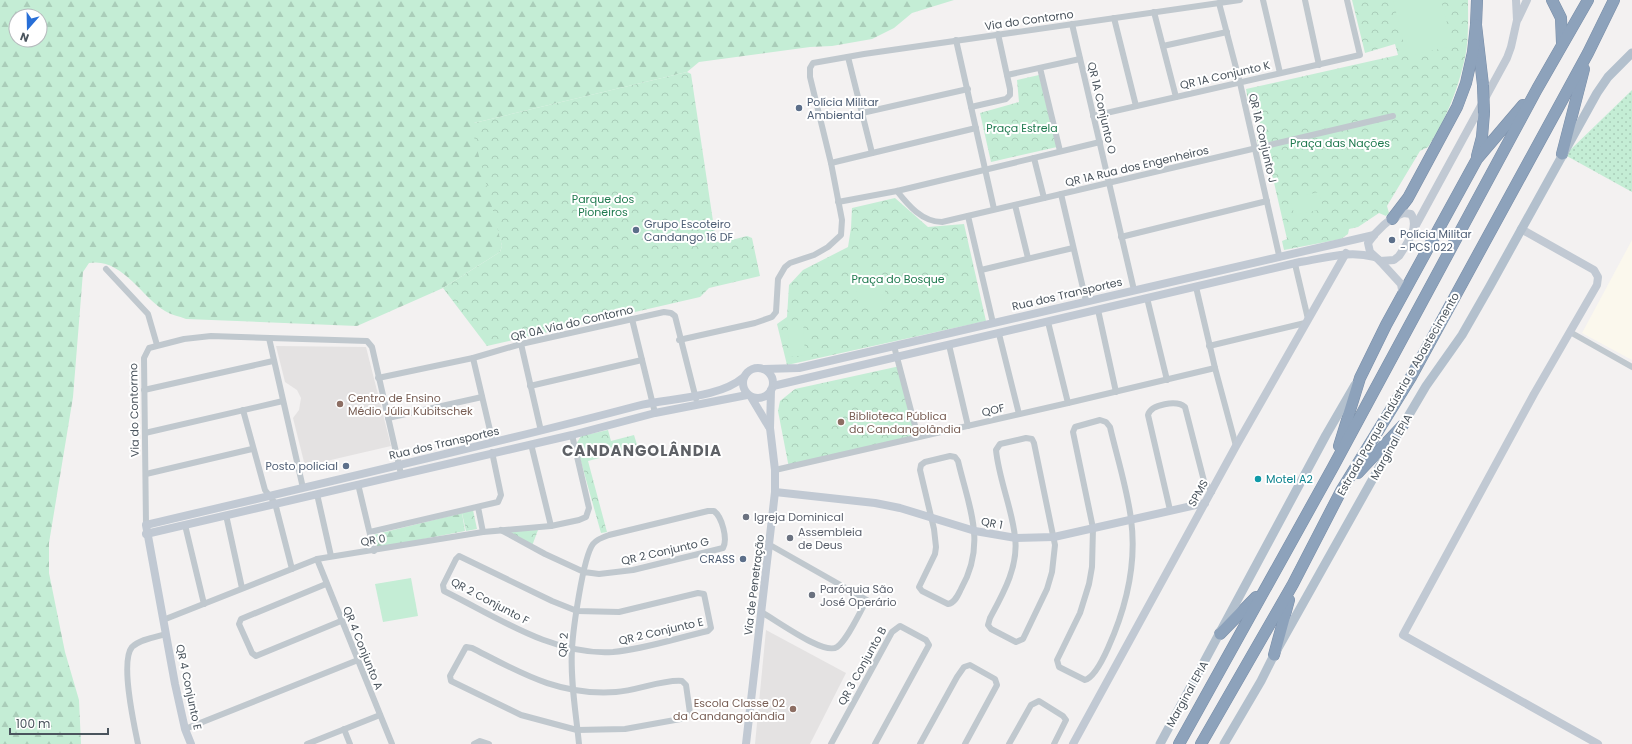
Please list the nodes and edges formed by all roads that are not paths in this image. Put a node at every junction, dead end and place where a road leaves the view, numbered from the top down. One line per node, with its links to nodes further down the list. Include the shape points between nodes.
1 (1240, 0): 11 (street, Via do Contorno)
2 (1263, 0): 28 (street)
3 (1306, 0): 26 (street)
4 (1348, 0): 26 (street, QR 1A Conjunto K, via 1360,55)
5 (1477, 0): 16 (highway)
6 (1516, 0): 14 (street)
7 (1527, 0): 14 (street)
8 (1552, 0): 20 (highway, via 1561,18)
9 (1588, 0): 20 (highway, Estrada Parque Indústria e Abastecimento)
10 (1614, 0): 22 (highway, Estrada Parque Indústria e Abastecimento)
11 (1219, 3): 12 (street, Via do Contorno); 17 (street, QR 1A Conjunto J)
12 (1154, 12): 13 (street, Via do Contorno); 21 (street)
13 (1114, 18): 15 (street, Via do Contorno); 34 (street)
14 (1517, 20): 54 (street, via 1512,47 1501,70)
15 (1072, 24): 18 (street, Via do Contorno); 25 (street, QR 1A Conjunto O)
16 (1476, 25): 46 (highway, bridge, via 1484,113); 60 (highway, via 1466,83 1457,107 1408,198)
17 (1227, 32): 21 (street); 30 (street, QR 1A Conjunto J)
18 (998, 34): 19 (street, Via do Contorno); 29 (street)
19 (956, 40): 24 (street, Via do Contorno); 31 (street)
20 (1562, 43): 32 (highway, Estrada Parque Indústria e Abastecimento)
21 (1163, 46): 33 (street)
22 (1588, 53): 44 (highway); 143 (highway, Estrada Parque Indústria e Abastecimento, via 1411,377)
23 (1632, 53): 44 (main road, Marginal EPIA, via 1608,77)
24 (848, 56): 36 (street); 47 (street, Via do Contorno, via 811,65 810,77)
25 (1080, 59): 27 (street); 37 (street, QR 1A Conjunto O)
26 (1319, 64): 28 (street, QR 1A Conjunto K)
27 (1040, 68): 29 (street); 42 (street)
28 (1280, 72): 30 (street, QR 1A Conjunto K)
29 (1007, 75): 35 (street, via 1009,97)
30 (1240, 83): 33 (street, QR 1A Conjunto K); 41 (street, QR 1A Conjunto J)
31 (968, 89): 35 (street); 36 (street)
32 (1537, 89): 46 (highway); 137 (highway, Estrada Parque Indústria e Abastecimento)
33 (1176, 97): 34 (street, QR 1A Conjunto K)
34 (1136, 106): 37 (street, QR 1A Conjunto K)
35 (971, 107): 39 (street)
36 (862, 113): 43 (street)
37 (1093, 116): 40 (street, QR 1A Conjunto O)
38 (1393, 116): 41 (street, QR 1A Rua dos Engenheiros)
39 (976, 128): 43 (street); 48 (street)
40 (1100, 142): 42 (street); 49 (street, QR 1A Conjunto O)
41 (1255, 148): 49 (street, QR 1A Rua dos Engenheiros); 53 (street, QR 1A Conjunto J)
42 (1060, 152): 45 (street)
43 (872, 153): 47 (street)
44 (1562, 154): 62 (main road, Marginal EPIA)
45 (1034, 158): 48 (street); 52 (street)
46 (1477, 159): 78 (highway, Marginal EPIA)
47 (831, 163): 55 (street)
48 (985, 169): 50 (street); 57 (street)
49 (1110, 182): 51 (street, QR 1A Rua dos Engenheiros); 64 (street, QR 1A Conjunto O)
50 (896, 191): 55 (street); 59 (street, QR 1A Rua dos Engenheiros, via 929,220 942,222)
51 (1061, 194): 52 (street, QR 1A Rua dos Engenheiros); 65 (street)
52 (1044, 198): 56 (street, QR 1A Rua dos Engenheiros)
53 (1267, 201): 64 (street); 68 (street, QR 1A Conjunto J)
54 (1429, 201): 58 (street, via 1419,211); 61 (street)
55 (838, 202): 91 (street, via 843,229 839,239 814,255 790,263 780,273 776,312 772,317)
56 (1015, 205): 57 (street, QR 1A Rua dos Engenheiros); 69 (street)
57 (994, 209): 59 (street, QR 1A Rua dos Engenheiros)
58 (1411, 214): 60 (street, via 1404,213); 61 (street)
59 (968, 216): 73 (street)
60 (1392, 219): 63 (street)
61 (1416, 225): 70 (street, via 1399,256 1394,260)
62 (1521, 229): 88 (street, via 1597,273 1597,285); 122 (main road, Marginal EPIA, via 1462,335 1426,386)
63 (1374, 234): 66 (street, Rua dos Transportes); 70 (street, via 1368,243 1368,249)
64 (1121, 236): 77 (street, QR 1A Conjunto O)
65 (1073, 248): 69 (street); 80 (street)
66 (1299, 252): 68 (street, Rua dos Transportes); 71 (street, via 1300,259)
67 (1346, 253): 70 (street, Rua dos Transportes); 71 (street, Rua dos Transportes); 84 (street, SPMS)
68 (1279, 255): 74 (street, Rua dos Transportes)
69 (1028, 258): 73 (street)
70 (1377, 259): 78 (street, via 1401,284)
71 (1295, 264): 75 (street, Rua dos Transportes); 84 (street)
72 (106, 269): 93 (street, via 148,314)
73 (980, 270): 86 (street)
74 (1213, 271): 75 (street); 77 (street, Rua dos Transportes)
75 (1216, 283): 76 (street, Rua dos Transportes)
76 (1196, 287): 79 (street, Rua dos Transportes); 96 (street)
77 (1134, 290): 80 (street, Rua dos Transportes)
78 (1403, 295): 106 (highway, Marginal EPIA)
79 (1147, 298): 81 (street, Rua dos Transportes); 107 (street)
80 (1086, 301): 82 (street, Rua dos Transportes)
81 (1098, 310): 85 (street, Rua dos Transportes); 111 (street)
82 (1031, 314): 86 (street, Rua dos Transportes); 87 (street)
83 (632, 319): 91 (street, QR 0A Via do Contorno, via 664,312 671,313 675,316); 92 (street, QR 0A Via do Contorno); 99 (street)
84 (1306, 321): 96 (street); 133 (street, SPMS)
85 (1048, 322): 87 (street, Rua dos Transportes); 117 (street)
86 (993, 323): 95 (street, Rua dos Transportes)
87 (1034, 325): 89 (street, Rua dos Transportes)
88 (1570, 332): 101 (street); 212 (street, via 1403,635)
89 (999, 334): 94 (street, Rua dos Transportes); 120 (street)
90 (269, 338): 93 (street, via 197,336); 100 (street); 105 (street, via 363,340 372,347)
91 (680, 340): 114 (street)
92 (521, 344): 98 (street, QR 0A Via do Contorno); 108 (street)
93 (157, 345): 110 (street, Via do Contormo, via 149,348 146,353)
94 (949, 345): 97 (street, Rua dos Transportes); 123 (street)
95 (894, 346): 97 (street); 103 (street, Rua dos Transportes, via 799,368)
96 (1209, 346): 102 (street)
97 (897, 357): 109 (street, Rua dos Transportes); 129 (street)
98 (473, 358): 105 (street, QR 0A Via do Contorno); 113 (street)
99 (642, 360): 108 (street); 116 (street)
100 (274, 361): 110 (street); 115 (street)
101 (1632, 367)
102 (1215, 368): 107 (street, QOF); 133 (street)
103 (764, 369): 104 (street, via 752,369); 109 (street, via 773,379)
104 (744, 377): 112 (street, via 743,386); 114 (street, Rua dos Transportes, via 726,388)
105 (378, 378): 121 (street)
106 (1360, 378): 137 (highway); 183 (main road, Marginal EPIA, via 1326,435)
107 (1167, 380): 111 (street, QOF)
108 (530, 386): 126 (street)
109 (772, 388): 112 (street, via 762,398); 124 (street, Via de Penetração)
110 (144, 390): 127 (street, Via do Contormo)
111 (1116, 392): 117 (street, QOF)
112 (749, 396): 114 (street, Rua dos Transportes); 124 (street, Via de Penetração)
113 (482, 397): 121 (street); 131 (street)
114 (696, 399): 116 (street, Rua dos Transportes); 119 (street, Rua dos Transportes)
115 (283, 401): 118 (street); 142 (street)
116 (653, 402): 119 (street); 125 (street, Rua dos Transportes)
117 (1068, 403): 120 (street, QOF)
118 (243, 410): 127 (street); 134 (street)
119 (655, 413): 128 (street, Rua dos Transportes)
120 (1019, 414): 123 (street, QOF)
121 (388, 418): 136 (street)
122 (1403, 425): 143 (highway); 185 (main road, Marginal EPIA)
123 (968, 426): 129 (street, QOF)
124 (770, 428): 138 (street, Via de Penetração)
125 (552, 429): 126 (street, Rua dos Transportes); 130 (street)
126 (541, 431): 131 (street, Rua dos Transportes)
127 (145, 433): 139 (street, Via do Contormo)
128 (572, 435): 130 (street, Rua dos Transportes); 157 (street, QR 0, via 589,508 586,517)
129 (918, 437): 138 (street, QOF)
130 (554, 439): 132 (street, Rua dos Transportes)
131 (493, 443): 136 (street, Rua dos Transportes)
132 (531, 444): 135 (street, Rua dos Transportes); 157 (street)
133 (1236, 446): 145 (street, SPMS)
134 (252, 448): 139 (street); 147 (street)
135 (492, 452): 140 (street, Rua dos Transportes); 150 (street, via 501,495 498,502)
136 (399, 464): 140 (street); 142 (street, Rua dos Transportes)
137 (1333, 467): 176 (highway, Estrada Parque Indústria e Abastecimento)
138 (775, 470): 144 (street, Via de Penetração)
139 (146, 474): 155 (street, Via do Contormo)
140 (401, 474): 141 (street, Rua dos Transportes)
141 (358, 484): 146 (street, Rua dos Transportes); 161 (street)
142 (303, 488): 147 (street, Rua dos Transportes)
143 (1342, 491): 174 (highway, Estrada Parque Indústria e Abastecimento)
144 (775, 492): 153 (street, QR 1, via 876,503); 166 (street, Via de Penetração)
145 (1212, 492): 149 (street, SPMS); 151 (street, via 1204,481 1185,407 1175,403 1154,408 1148,415)
146 (317, 494): 148 (street, Rua dos Transportes); 169 (street)
147 (268, 496): 148 (street); 155 (street, Rua dos Transportes)
148 (274, 503): 152 (street, Rua dos Transportes); 171 (street)
149 (1205, 503): 151 (street, QR 1); 207 (street, SPMS)
150 (478, 507): 161 (street); 162 (street)
151 (1170, 510): 154 (street, QR 1)
152 (226, 515): 156 (street, Rua dos Transportes); 175 (street)
153 (931, 518): 160 (street, QR 1); 160 (street, via 920,467 925,462 952,457 958,461); 160 (street, via 935,554 919,587 945,603 953,602 966,580 975,555)
154 (1131, 519): 158 (street, QR 1); 158 (street, via 1110,427 1100,420 1078,425 1073,436); 158 (street, via 1132,562 1123,607 1106,653 1093,674 1085,680 1059,666 1056,660 1074,626 1090,584)
155 (146, 525): 163 (street, Via do Contormo)
156 (185, 525): 163 (street, Rua dos Transportes); 177 (street)
157 (551, 526): 159 (street, QR 0)
158 (1093, 528): 164 (street, QR 1)
159 (501, 530): 162 (street, QR 0); 172 (street, QR 2 Conjunto G)
160 (975, 531): 165 (street, QR 1)
161 (370, 532): 168 (street)
162 (483, 532): 168 (street, QR 0)
163 (146, 534): 180 (street, Via do Contormo)
164 (1054, 537): 165 (street, QR 1); 165 (street, via 1034,443 1026,438 1000,444 996,450); 165 (street, via 1052,572 1047,589 1022,639 1018,642 991,629 988,623 1008,581)
165 (1016, 538)
166 (770, 546): 179 (street, Via de Penetração); 179 (street, via 867,600 842,642 832,649 807,639)
167 (591, 548): 172 (street, QR 2); 172 (street, QR 2 Conjunto G, via 600,538 609,535 711,511 718,515 725,539 724,546 720,549 633,570 606,574)
168 (374, 551): 169 (street, QR 0)
169 (331, 556): 170 (street, QR 0)
170 (317, 559): 171 (street, QR 0); 173 (street, QR 4 Conjunto A)
171 (292, 569): 175 (street, QR 0)
172 (584, 572): 178 (street, QR 2)
173 (326, 584): 181 (street, QR 4 Conjunto A); 181 (street, via 241,619 239,624 252,653 256,656)
174 (1293, 584): 185 (highway); 210 (highway, Estrada Parque Indústria e Abastecimento)
175 (242, 588): 177 (street, QR 0)
176 (1265, 589): 183 (highway); 209 (highway, Estrada Parque Indústria e Abastecimento)
177 (204, 604): 180 (street, QR 0)
178 (577, 611): 184 (street, QR 2); 184 (street, QR 2 Conjunto E, via 619,612 701,593 705,595 711,628 708,632 629,650 596,652); 184 (street, QR 2 Conjunto F, via 534,593 461,556 456,559 442,587 444,591 537,637)
179 (761, 612): 200 (street, Via de Penetração)
180 (163, 620): 182 (street, Via do Contormo)
181 (341, 621): 186 (street, QR 4 Conjunto A)
182 (166, 634): 189 (street, QR 4 Conjunto E); 192 (street, via 137,643 128,656 127,672)
183 (1220, 634): 208 (main road, Marginal EPIA)
184 (572, 649): 187 (street, QR 2)
185 (1274, 655): 211 (main road, Marginal EPIA)
186 (358, 660): 188 (street, QR 4 Conjunto A); 189 (street)
187 (573, 690): 191 (street, QR 2); 191 (street, via 620,692 682,681 686,685 690,713 686,718 625,729); 191 (street, via 532,678 469,647 464,650 450,677 454,682 509,710 532,719)
188 (380, 715): 190 (street); 196 (street, QR 4 Conjunto A)
189 (185, 729): 193 (street, QR 4 Conjunto E)
190 (344, 729): 194 (street); 195 (street)
191 (578, 730): 199 (street, QR 2)
192 (138, 744)
193 (191, 744)
194 (308, 744)
195 (350, 744)
196 (392, 744)
197 (474, 744): 198 (street, via 480,741)
198 (489, 744)
199 (579, 744)
200 (746, 744)
201 (831, 744): 202 (street, QR 3 Conjunto B, via 892,632 900,626 929,642 928,647)
202 (876, 744)
203 (920, 744): 204 (street, via 957,677 964,667 970,665 998,682)
204 (965, 744)
205 (1009, 744): 206 (street, via 1031,705 1039,701 1066,720)
206 (1054, 744)
207 (1073, 744)
208 (1160, 744)
209 (1179, 744)
210 (1202, 744)
211 (1224, 744)
212 (1598, 744)

